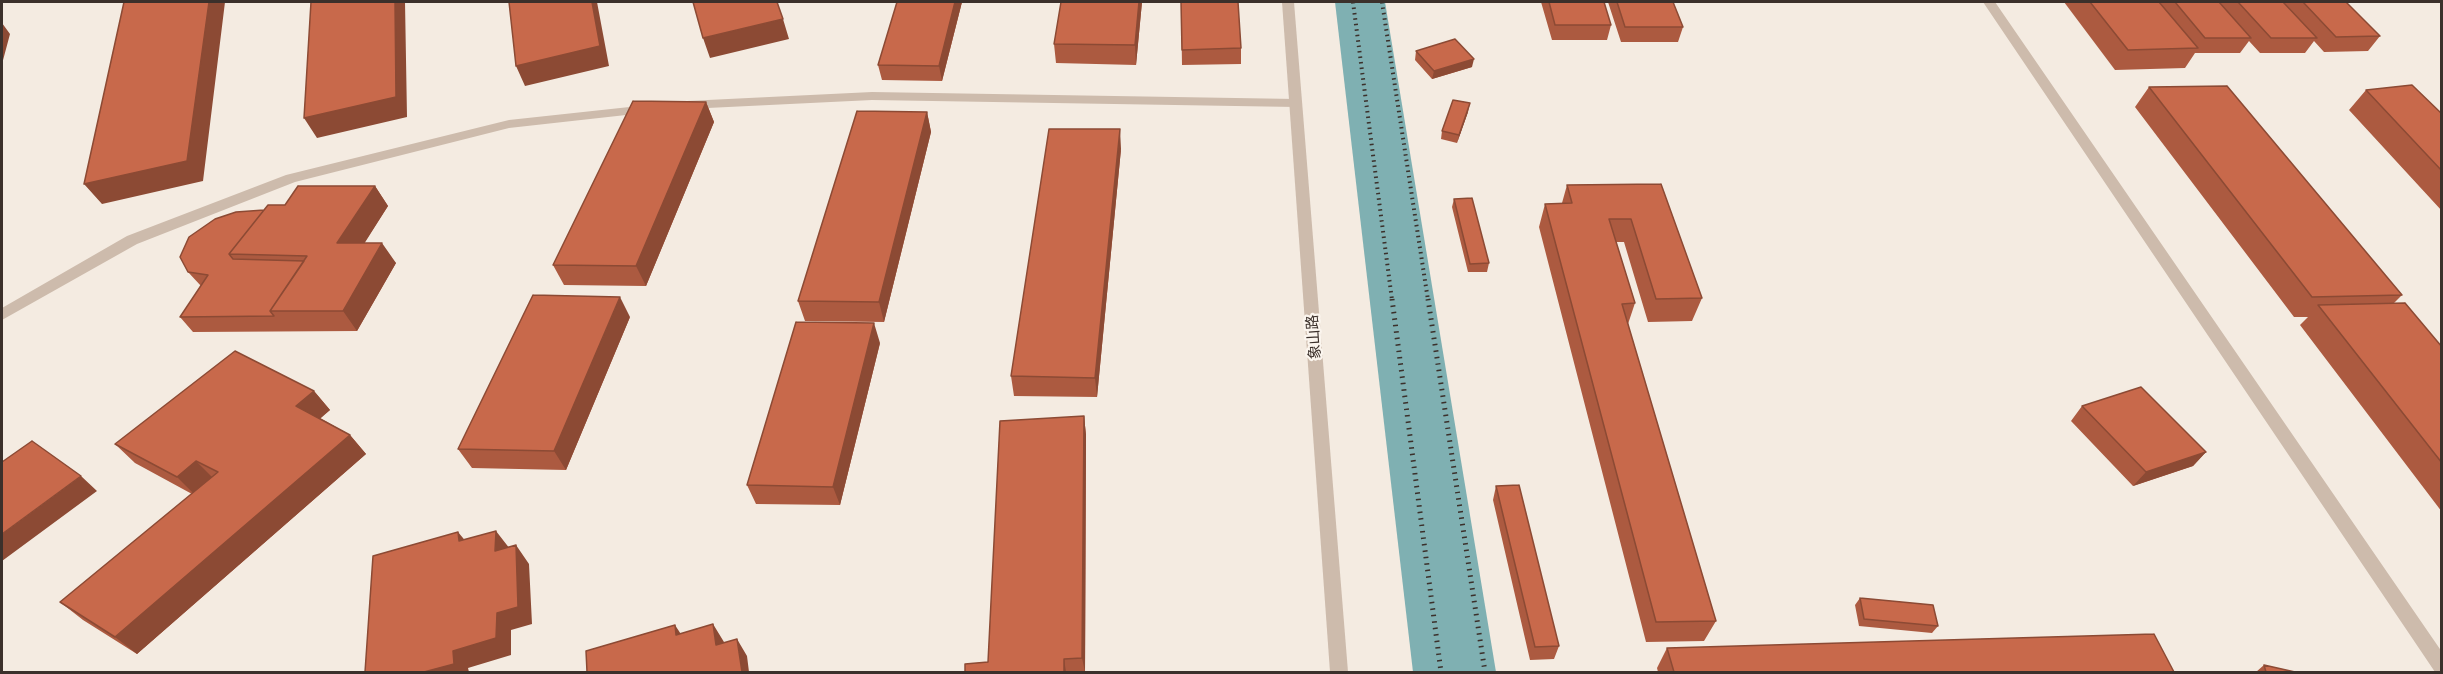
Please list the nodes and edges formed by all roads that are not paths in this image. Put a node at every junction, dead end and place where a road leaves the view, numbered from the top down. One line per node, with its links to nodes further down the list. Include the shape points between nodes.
1 (1288, 2): 3 (street, 象山路)
2 (1989, 2): 5 (street)
3 (1296, 103): 4 (street, via 872,96 664,107 509,124 291,178 132,240); 6 (street, 象山路)
4 (2, 315)
5 (2442, 668)
6 (1339, 672)

